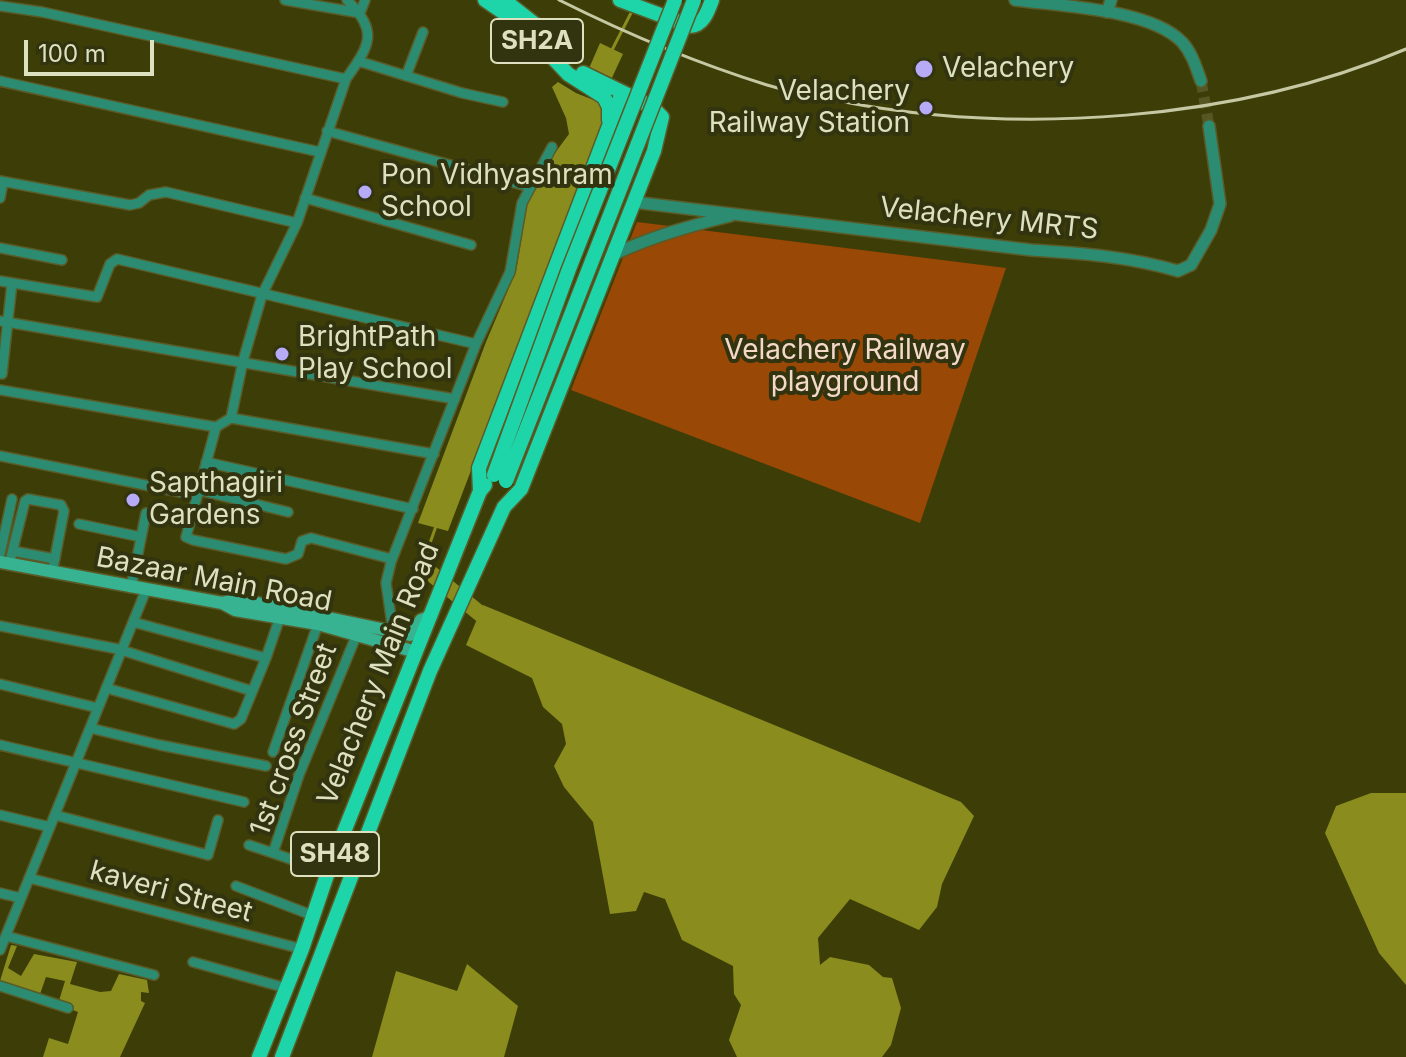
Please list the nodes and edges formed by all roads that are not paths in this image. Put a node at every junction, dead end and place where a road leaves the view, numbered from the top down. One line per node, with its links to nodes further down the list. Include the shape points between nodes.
1 (285, 0): 15 (street)
2 (347, 0): 15 (street)
3 (365, 0): 15 (street)
4 (485, 0): 22 (main road, SH2A, via 523,26 556,63)
5 (504, 0): 22 (main road, SH2A, via 541,29)
6 (621, 0): 12 (main road)
7 (675, 0): 56 (main road, SH48, bridge, via 569,269)
8 (694, 0): 56 (main road, SH48, bridge)
9 (703, 0): 12 (main road, via 691,15)
10 (712, 0): 12 (main road, via 696,26)
11 (1015, 0): 14 (street)
12 (649, 5)
13 (0, 6): 19 (street)
14 (1109, 6): 21 (street, via 1180,40)
15 (360, 13): 17 (street, via 369,28)
16 (423, 32): 18 (street)
17 (358, 61): 18 (street); 19 (street)
18 (406, 76): 25 (street)
19 (346, 79): 28 (street)
20 (0, 81): 30 (street)
21 (1201, 81)
22 (588, 82): 23 (main road, SH2A)
23 (608, 92): 24 (main road, SH2A); 26 (main road, SH2A)
24 (630, 96): 26 (main road, via 620,98); 35 (main road, via 662,117)
25 (503, 102)
26 (609, 126): 58 (main road, via 479,468)
27 (1209, 126): 36 (street, Velachery MRTS, via 1220,204 1191,265 1178,271 1086,253)
28 (327, 131): 30 (street); 32 (street)
29 (552, 147): 32 (street)
30 (320, 152): 34 (street)
31 (2, 182): 33 (street); 37 (street, via 130,205 166,192)
32 (530, 187): 46 (street, via 522,203 510,272)
33 (0, 198)
34 (305, 198): 37 (street); 38 (street)
35 (633, 202): 36 (street, Velachery MRTS); 40 (main road)
36 (738, 214): 40 (street, via 681,228)
37 (297, 223): 44 (street)
38 (471, 245)
39 (0, 248): 41 (street)
40 (613, 255): 60 (main road, via 521,489)
41 (62, 260)
42 (0, 281): 43 (street)
43 (12, 283): 44 (street, via 97,297 117,259); 45 (street)
44 (262, 295): 46 (street); 47 (street)
45 (4, 322): 47 (street); 48 (street)
46 (476, 344): 50 (street)
47 (243, 361): 50 (street); 51 (street)
48 (2, 374)
49 (0, 390): 52 (street)
50 (455, 399): 53 (street)
51 (231, 418): 52 (street); 53 (street)
52 (216, 427): 55 (street)
53 (434, 454): 61 (street)
54 (0, 456): 57 (street, via 180,492)
55 (206, 462): 57 (street); 61 (street)
56 (500, 478): 58 (main road, SH48); 60 (main road, SH48)
57 (198, 490): 62 (street); 68 (street, via 186,537 193,540 286,559 311,538)
58 (480, 491): 74 (main road, Velachery Main Road / SH48)
59 (15, 501): 69 (street)
60 (504, 507): 115 (main road, Velachery Main Road / SH48, via 430,671)
61 (413, 509): 68 (street)
62 (288, 512)
63 (146, 513): 65 (street)
64 (79, 524): 65 (street)
65 (141, 537): 71 (street)
66 (13, 551): 67 (street); 67 (street, via 25,501 61,505); 69 (street)
67 (55, 559): 70 (street)
68 (392, 559): 79 (street, via 386,583)
69 (4, 561): 70 (main road, Bazaar Main Road)
70 (52, 573): 71 (main road, Bazaar Main Road)
71 (131, 588): 72 (main road, Bazaar Main Road)
72 (146, 590): 73 (main road, Bazaar Main Road); 76 (street)
73 (222, 603): 75 (main road, Bazaar Main Road); 79 (main road, via 238,599)
74 (431, 616): 79 (main road, via 410,635); 82 (main road, Velachery Main Road / SH48)
75 (280, 617): 77 (main road, Bazaar Main Road); 83 (street)
76 (133, 622): 81 (street); 83 (street)
77 (318, 624): 80 (main road, Bazaar Main Road); 90 (street)
78 (0, 626): 81 (street)
79 (393, 631)
80 (357, 634): 82 (main road, Bazaar Main Road); 99 (street, 1st cross Street)
81 (121, 650): 85 (street); 86 (street)
82 (416, 652): 100 (main road, Velachery Main Road / SH48)
83 (266, 658): 86 (street)
84 (0, 684): 87 (street)
85 (106, 688): 86 (street, via 234,724); 87 (street)
86 (252, 691)
87 (98, 708): 88 (street)
88 (90, 728): 91 (street); 92 (street)
89 (0, 745): 91 (street)
90 (273, 752)
91 (76, 763): 93 (street); 95 (street)
92 (266, 766)
93 (244, 802)
94 (0, 815): 97 (street)
95 (55, 815): 96 (street, via 208,855); 97 (street)
96 (218, 820)
97 (50, 827): 101 (street)
98 (249, 845): 99 (street)
99 (273, 853): 100 (street, 1st cross Street)
100 (328, 872): 105 (main road, Velachery Main Road / SH48)
101 (29, 878): 104 (street); 107 (street, kaveri Street)
102 (236, 886): 105 (street)
103 (0, 893): 104 (street)
104 (21, 898): 106 (street)
105 (314, 916): 107 (main road, Velachery Main Road / SH48)
106 (6, 936): 108 (street); 110 (street)
107 (302, 949): 112 (main road, Velachery Main Road / SH48)
108 (0, 950)
109 (193, 962): 112 (street)
110 (154, 975)
111 (0, 986): 113 (street)
112 (286, 988): 114 (main road, Velachery Main Road / SH48)
113 (68, 1008)
114 (259, 1057)
115 (282, 1057)

